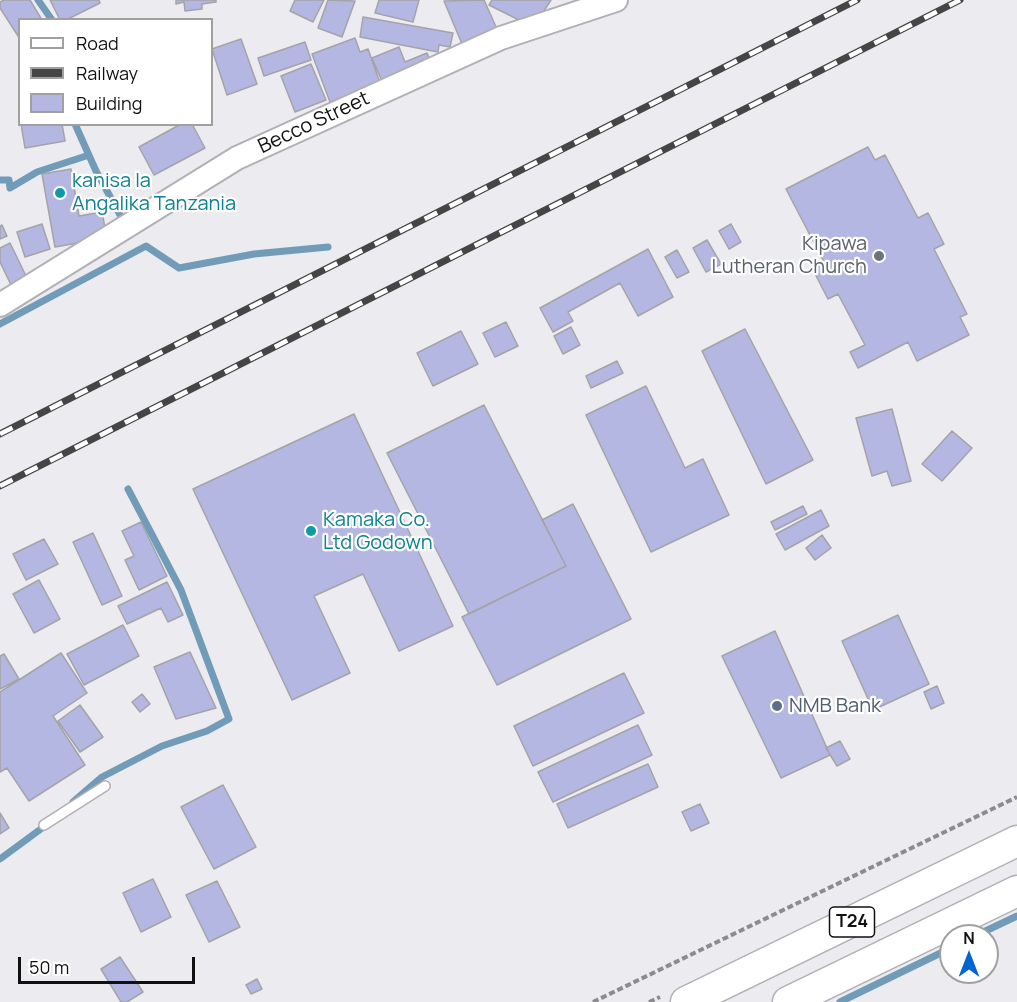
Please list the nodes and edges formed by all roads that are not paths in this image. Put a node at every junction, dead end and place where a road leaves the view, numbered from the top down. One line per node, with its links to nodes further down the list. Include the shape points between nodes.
1 (616, 0): 2 (street, Becco Street, via 501,38 237,158)
2 (0, 305)
3 (105, 786): 4 (lane)
4 (44, 825)
5 (1017, 841): 7 (highway, T24)
6 (1017, 891): 8 (highway, T24)
7 (686, 1002)
8 (788, 1002)

